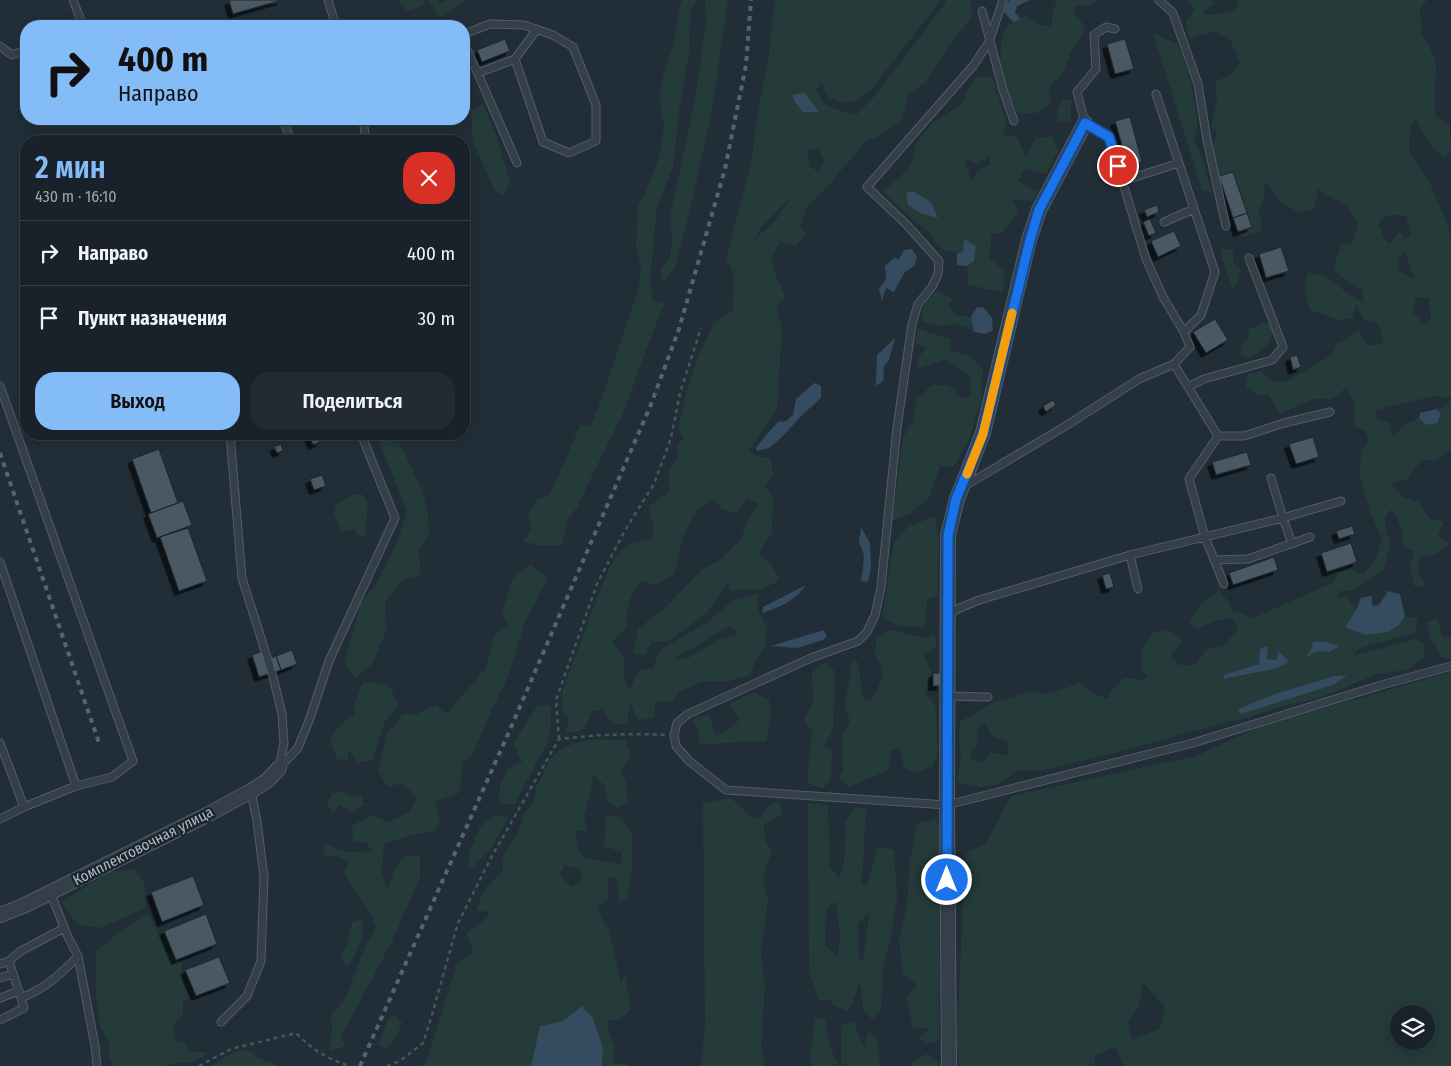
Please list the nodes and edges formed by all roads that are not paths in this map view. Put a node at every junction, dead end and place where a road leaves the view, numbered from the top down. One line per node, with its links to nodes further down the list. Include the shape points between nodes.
1 (73, 0): 6 (lane)
2 (328, 0): 7 (lane)
3 (1003, 0): 11 (lane)
4 (1160, 0): 25 (lane, via 1173,13 1198,84 1206,140)
5 (982, 11): 11 (lane)
6 (81, 20)
7 (334, 20)
8 (1115, 29): 19 (lane, via 1106,26 1094,35 1096,69 1077,92)
9 (537, 30): 10 (lane, via 524,25 490,24); 15 (lane); 15 (lane, via 573,47 596,105 596,141 569,154 543,142)
10 (470, 32)
11 (989, 42): 18 (lane); 55 (lane, via 973,66 867,187 939,261 938,274 918,304 912,324 875,615 867,632 858,641 811,658 688,714 677,723 674,735 676,746 689,761 726,790)
12 (0, 46): 13 (lane, via 12,55)
13 (20, 52)
14 (470, 55): 16 (lane)
15 (516, 59): 16 (lane)
16 (478, 73): 20 (lane)
17 (1156, 94): 21 (lane)
18 (1014, 121)
19 (1085, 123): 22 (lane, via 1109,137); 36 (street, via 1039,210 983,434)
20 (517, 163)
21 (1179, 164): 22 (lane); 23 (lane)
22 (1123, 181): 27 (lane, via 1146,259)
23 (1194, 209): 24 (lane); 27 (lane, via 1215,272 1201,315)
24 (1164, 222)
25 (1226, 226)
26 (1249, 258): 30 (lane, via 1283,347 1272,360)
27 (1184, 332): 28 (lane, via 1190,347)
28 (1174, 364): 30 (lane); 36 (lane, via 1139,379)
29 (0, 386): 53 (lane, via 133,761 112,777)
30 (1188, 387): 32 (lane)
31 (1330, 412): 32 (lane, via 1244,436)
32 (1218, 436): 39 (lane, via 1189,479)
33 (230, 440): 52 (lane, via 242,578 282,714 284,743)
34 (364, 440): 52 (lane, via 395,518 329,661 298,748)
35 (1271, 478): 38 (lane)
36 (962, 487): 47 (street, via 948,535)
37 (1341, 501): 38 (lane)
38 (1283, 518): 39 (lane); 41 (lane)
39 (1205, 536): 42 (lane); 43 (lane)
40 (1310, 537): 41 (lane)
41 (1292, 544): 43 (lane, via 1248,559)
42 (1130, 555): 46 (lane); 47 (lane, via 979,600)
43 (1214, 560): 45 (lane)
44 (0, 562): 53 (lane)
45 (1224, 584)
46 (1138, 589)
47 (948, 613): 49 (street)
48 (1451, 666): 55 (lane, via 1193,743)
49 (948, 696): 50 (lane); 55 (street)
50 (988, 697)
51 (0, 743): 56 (lane)
52 (279, 768): 54 (street, Комплектовочная улица)
53 (76, 786): 56 (lane)
54 (251, 792): 58 (street, Комплектовочная улица); 69 (lane, via 264,877 261,961 247,996)
55 (947, 805): 71 (street)
56 (24, 807): 57 (lane)
57 (0, 819)
58 (50, 892): 59 (street, Комплектовочная улица); 60 (lane)
59 (0, 915)
60 (64, 928): 61 (lane); 62 (lane)
61 (78, 956): 66 (lane, via 38,991); 70 (lane)
62 (9, 961): 63 (lane); 64 (lane)
63 (0, 964)
64 (13, 974): 65 (lane); 66 (lane)
65 (0, 978)
66 (20, 994): 67 (lane); 68 (lane, via 24,1008)
67 (0, 998)
68 (0, 1020)
69 (221, 1022)
70 (97, 1066)
71 (949, 1066)

